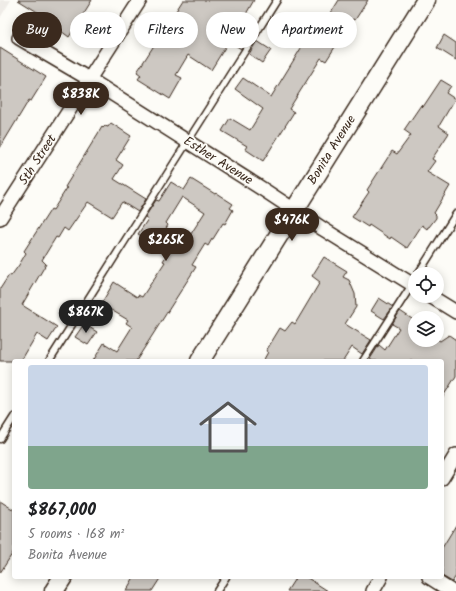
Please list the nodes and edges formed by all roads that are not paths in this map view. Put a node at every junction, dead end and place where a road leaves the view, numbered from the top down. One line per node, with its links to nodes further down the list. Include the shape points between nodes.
1 (140, 0): 5 (street, 5th Street)
2 (277, 0): 6 (lane)
3 (426, 0): 7 (main road, Bonita Avenue)
4 (36, 48): 5 (street, Esther Avenue)
5 (89, 80): 6 (street, Esther Avenue); 9 (street, 5th Street)
6 (188, 142): 7 (street, Esther Avenue); 15 (lane)
7 (295, 210): 11 (street, Esther Avenue, via 323,229); 16 (main road, Bonita Avenue)
8 (456, 214): 10 (lane)
9 (0, 218)
10 (424, 267)
11 (408, 277)
12 (408, 292): 17 (lane)
13 (441, 303): 14 (street)
14 (456, 312)
15 (50, 359)
16 (201, 359)
17 (364, 359)
18 (12, 420): 19 (lane)
19 (0, 439)
20 (456, 455): 21 (street)
21 (444, 475)
22 (62, 579): 26 (main road)
23 (225, 579): 27 (lane)
24 (381, 579): 28 (street)
25 (432, 579): 29 (street)
26 (54, 591)
27 (217, 591)
28 (372, 591)
29 (451, 591)

